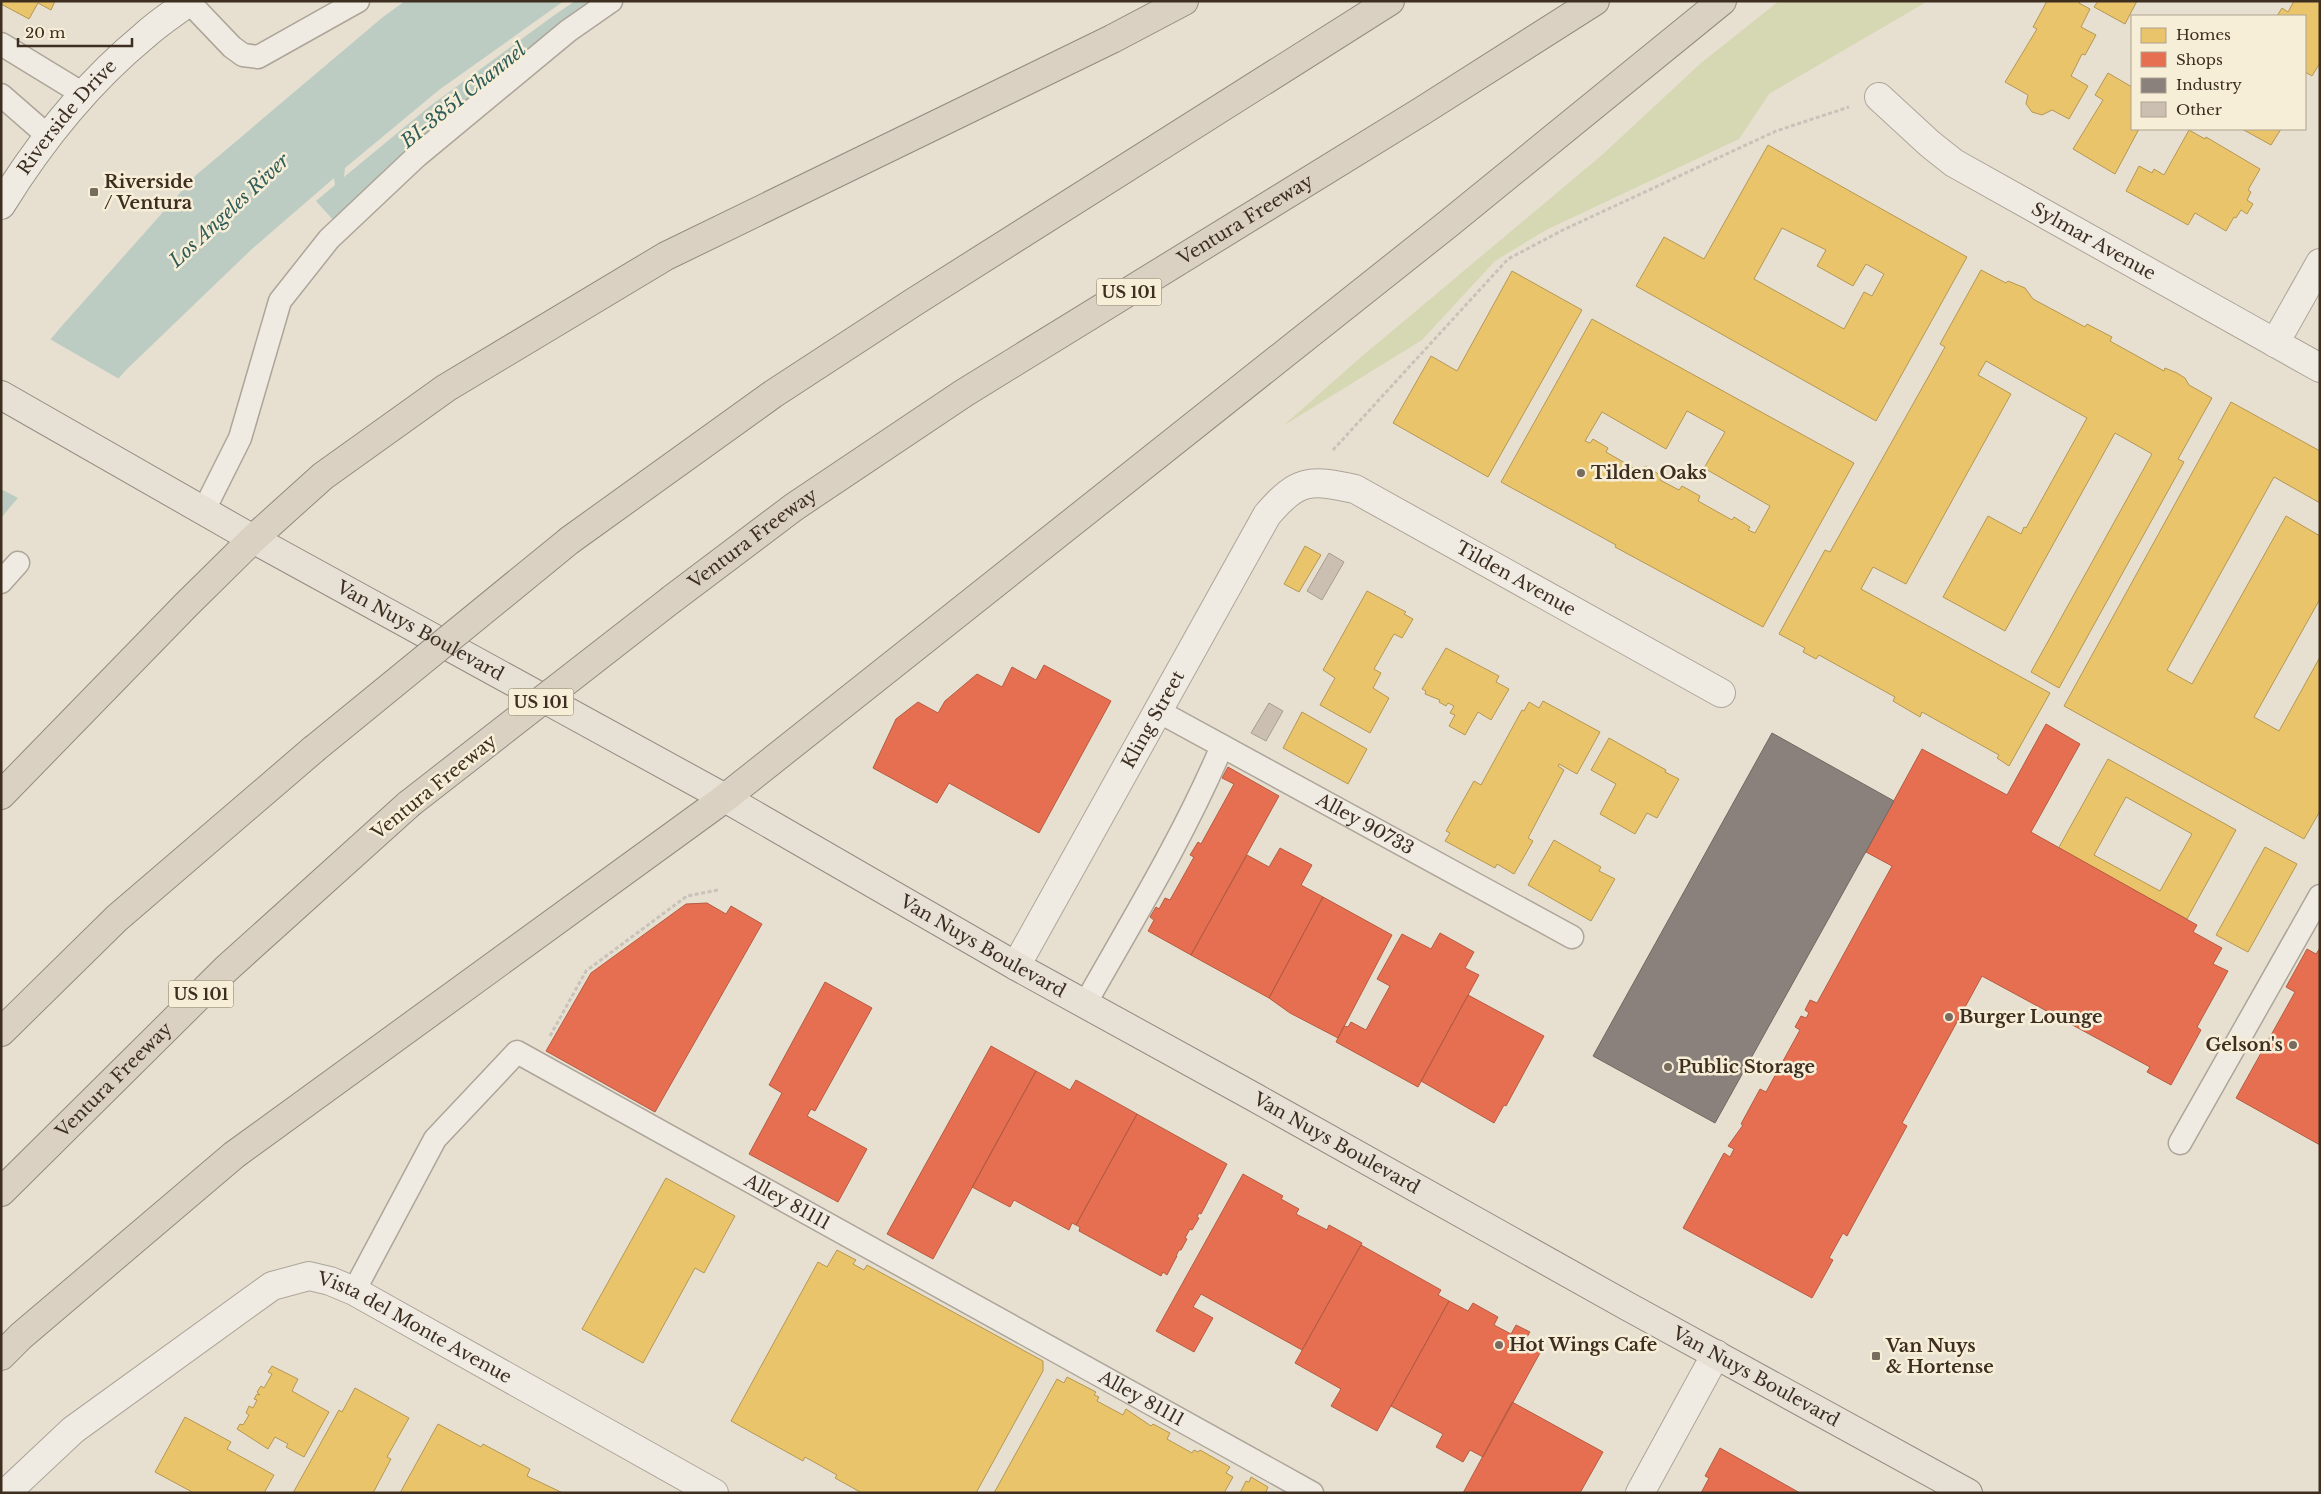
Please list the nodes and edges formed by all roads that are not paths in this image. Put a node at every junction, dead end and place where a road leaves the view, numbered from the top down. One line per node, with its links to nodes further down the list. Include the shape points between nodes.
1 (189, 1): 2 (lane, via 232,47 243,55 258,57); 9 (street, Riverside Drive, via 143,36)
2 (358, 1)
3 (612, 1): 19 (lane, via 568,31 417,156 329,239 280,301 240,438)
4 (1184, 1): 20 (highway, via 666,256 446,388 323,476)
5 (1390, 1): 32 (highway, bridge, via 914,302 782,389 570,540 314,748 117,918)
6 (1595, 1): 34 (highway, Ventura Freeway / US 101, bridge, via 964,394 794,507 409,804 226,969)
7 (1722, 1): 27 (highway, via 1448,224)
8 (1, 44): 9 (lane)
9 (83, 94): 12 (street, Riverside Drive)
10 (1, 95): 12 (lane)
11 (1878, 97): 15 (street, Sylmar Avenue, via 1954,163)
12 (48, 136): 13 (street, Riverside Drive)
13 (1, 205)
14 (2320, 263): 15 (street)
15 (2275, 343): 16 (street, Sylmar Avenue)
16 (2320, 368)
17 (1, 395): 19 (main road, Van Nuys Boulevard)
18 (1304, 483): 23 (street, Tilden Avenue, via 1329,483 1355,489); 24 (street, Kling Street, via 1284,495 1266,515)
19 (204, 510): 20 (main road, Van Nuys Boulevard)
20 (253, 540): 26 (highway); 27 (main road, Van Nuys Boulevard)
21 (18, 563): 22 (lane)
22 (1, 582)
23 (1721, 693)
24 (1158, 711): 25 (lane, Alley 90733); 30 (street, Kling Street)
25 (1222, 746): 29 (lane, Alley 90733); 31 (lane, via 1181,835)
26 (1, 795)
27 (725, 798): 30 (main road, Van Nuys Boulevard); 37 (highway, via 234,1155)
28 (2320, 896): 33 (lane)
29 (1572, 937)
30 (1016, 966): 31 (main road, Van Nuys Boulevard)
31 (1085, 1004): 36 (main road, Van Nuys Boulevard)
32 (1, 1032)
33 (2180, 1143)
34 (1, 1192)
35 (354, 1290): 38 (street, Vista del Monte Avenue, via 309,1276 272,1286 73,1430); 39 (street, Vista del Monte Avenue); 40 (lane, Alley 81111, via 435,1139 517,1052)
36 (1716, 1354): 41 (street); 42 (main road, Van Nuys Boulevard)
37 (1, 1356)
38 (6, 1493)
39 (714, 1493)
40 (1312, 1493)
41 (1640, 1493)
42 (1968, 1493)

